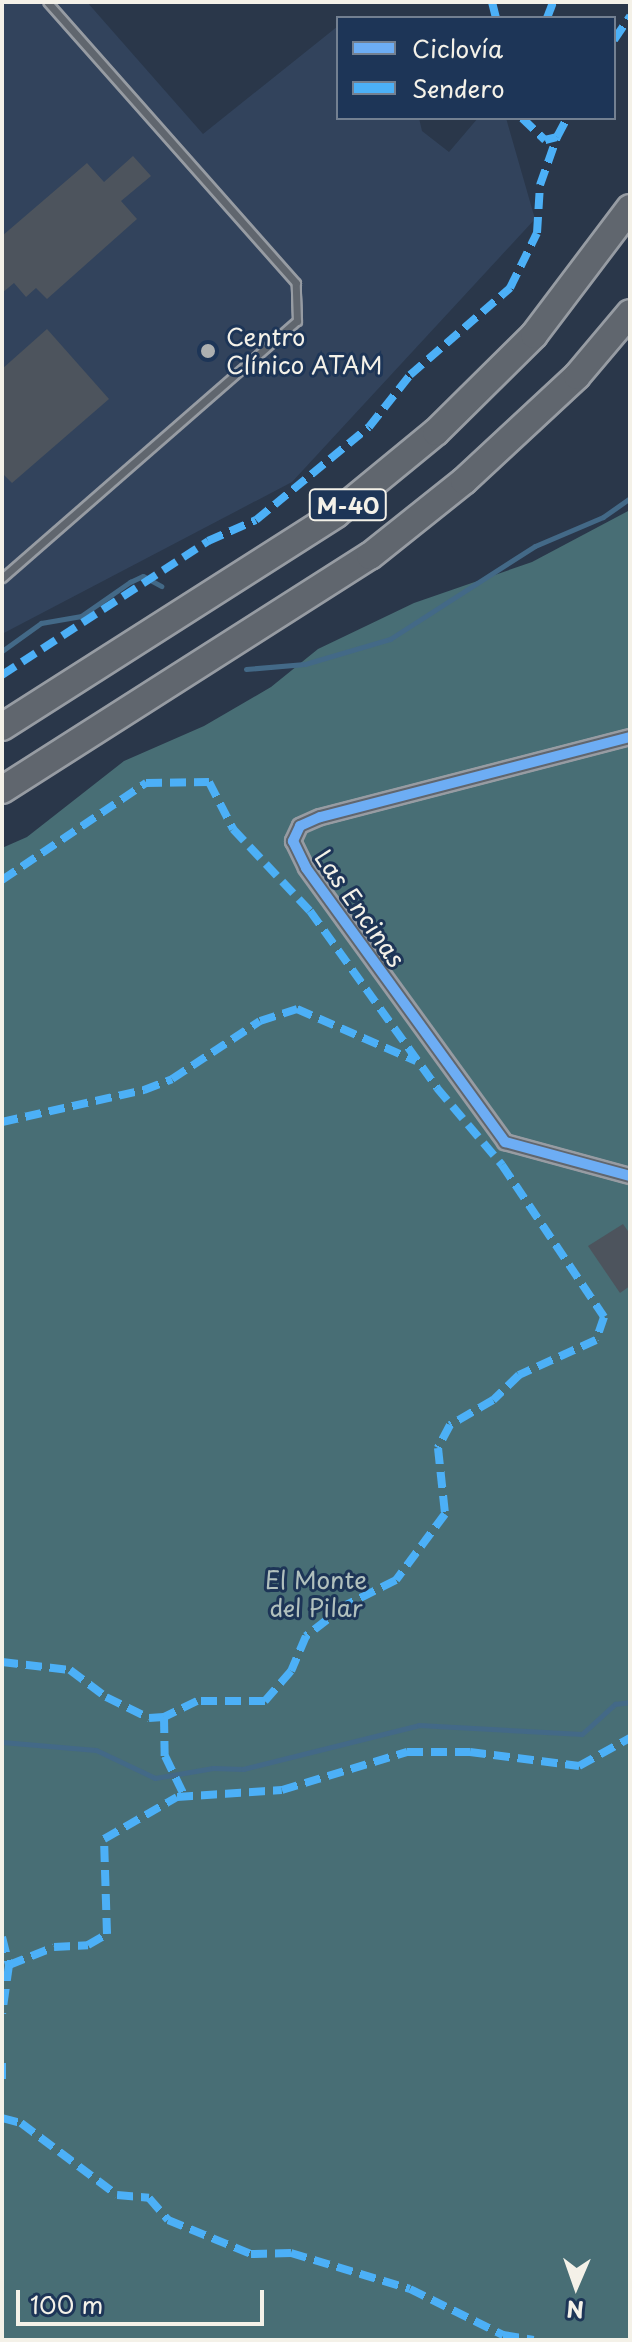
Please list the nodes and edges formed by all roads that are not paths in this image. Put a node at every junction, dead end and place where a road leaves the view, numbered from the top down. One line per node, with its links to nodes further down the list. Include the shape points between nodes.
1 (47, 2): 4 (lane, via 296,283 297,321)
2 (630, 208): 5 (highway, M-40, via 534,335 436,432 336,514)
3 (630, 313): 7 (highway, M-40, via 577,376 464,481 370,556)
4 (2, 578)
5 (2, 727)
6 (630, 737): 8 (street, Las Encinas, via 320,817 300,826 293,841 306,868 505,1142)
7 (2, 790)
8 (630, 1176)

